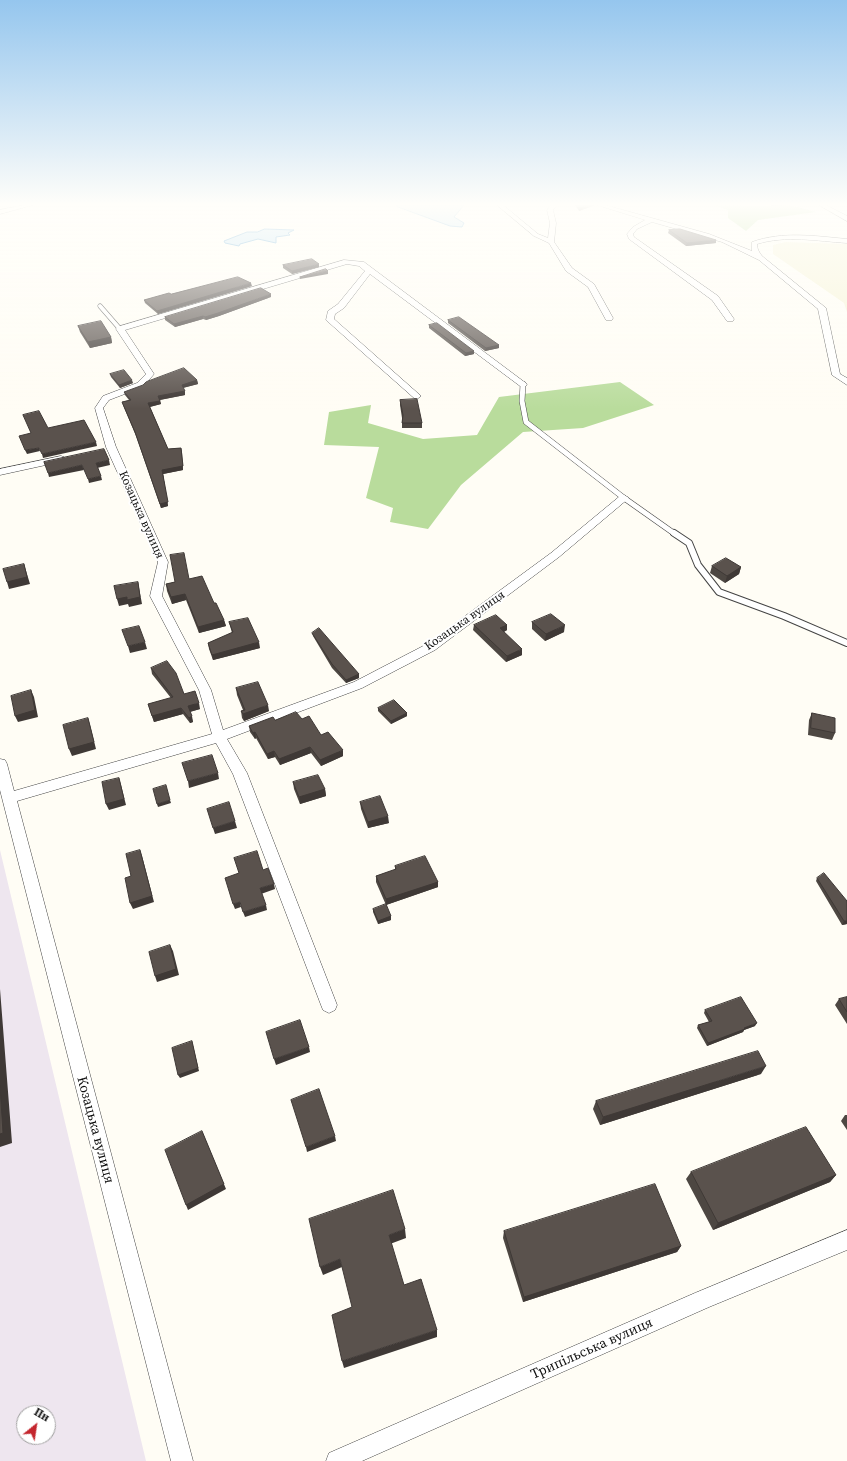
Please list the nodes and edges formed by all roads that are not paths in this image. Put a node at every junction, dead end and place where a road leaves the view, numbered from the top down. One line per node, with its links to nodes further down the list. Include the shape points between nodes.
1 (309, 273): 10 (street)
2 (367, 273): 13 (street, via 341,306 331,313 330,320)
3 (372, 273): 12 (street)
4 (574, 273): 8 (street, via 591,286)
5 (680, 273): 9 (street, via 715,298)
6 (779, 273): 11 (street, via 822,308 836,375)
7 (100, 306): 10 (lane)
8 (609, 318)
9 (730, 319)
10 (120, 329): 18 (street, Козацька вулиця, via 150,374 140,385 106,398 99,408 108,448 163,562 156,596 205,690)
11 (847, 382)
12 (523, 384): 16 (lane, via 522,401 526,422)
13 (417, 396)
14 (74, 456): 15 (street)
15 (0, 472)
16 (624, 498): 17 (lane, via 689,543 698,566 719,592); 18 (street, Козацька вулиця, via 555,555 431,647 358,685)
17 (847, 643)
18 (219, 737): 20 (street, Козацька вулиця); 21 (street, Козацька вулиця, via 240,773)
19 (0, 764): 20 (street, Козацька вулиця)
20 (9, 798): 23 (street, Козацька вулиця)
21 (329, 1005)
22 (847, 1240): 24 (street, Трипільська вулиця, via 702,1300)
23 (182, 1461)
24 (337, 1461)

